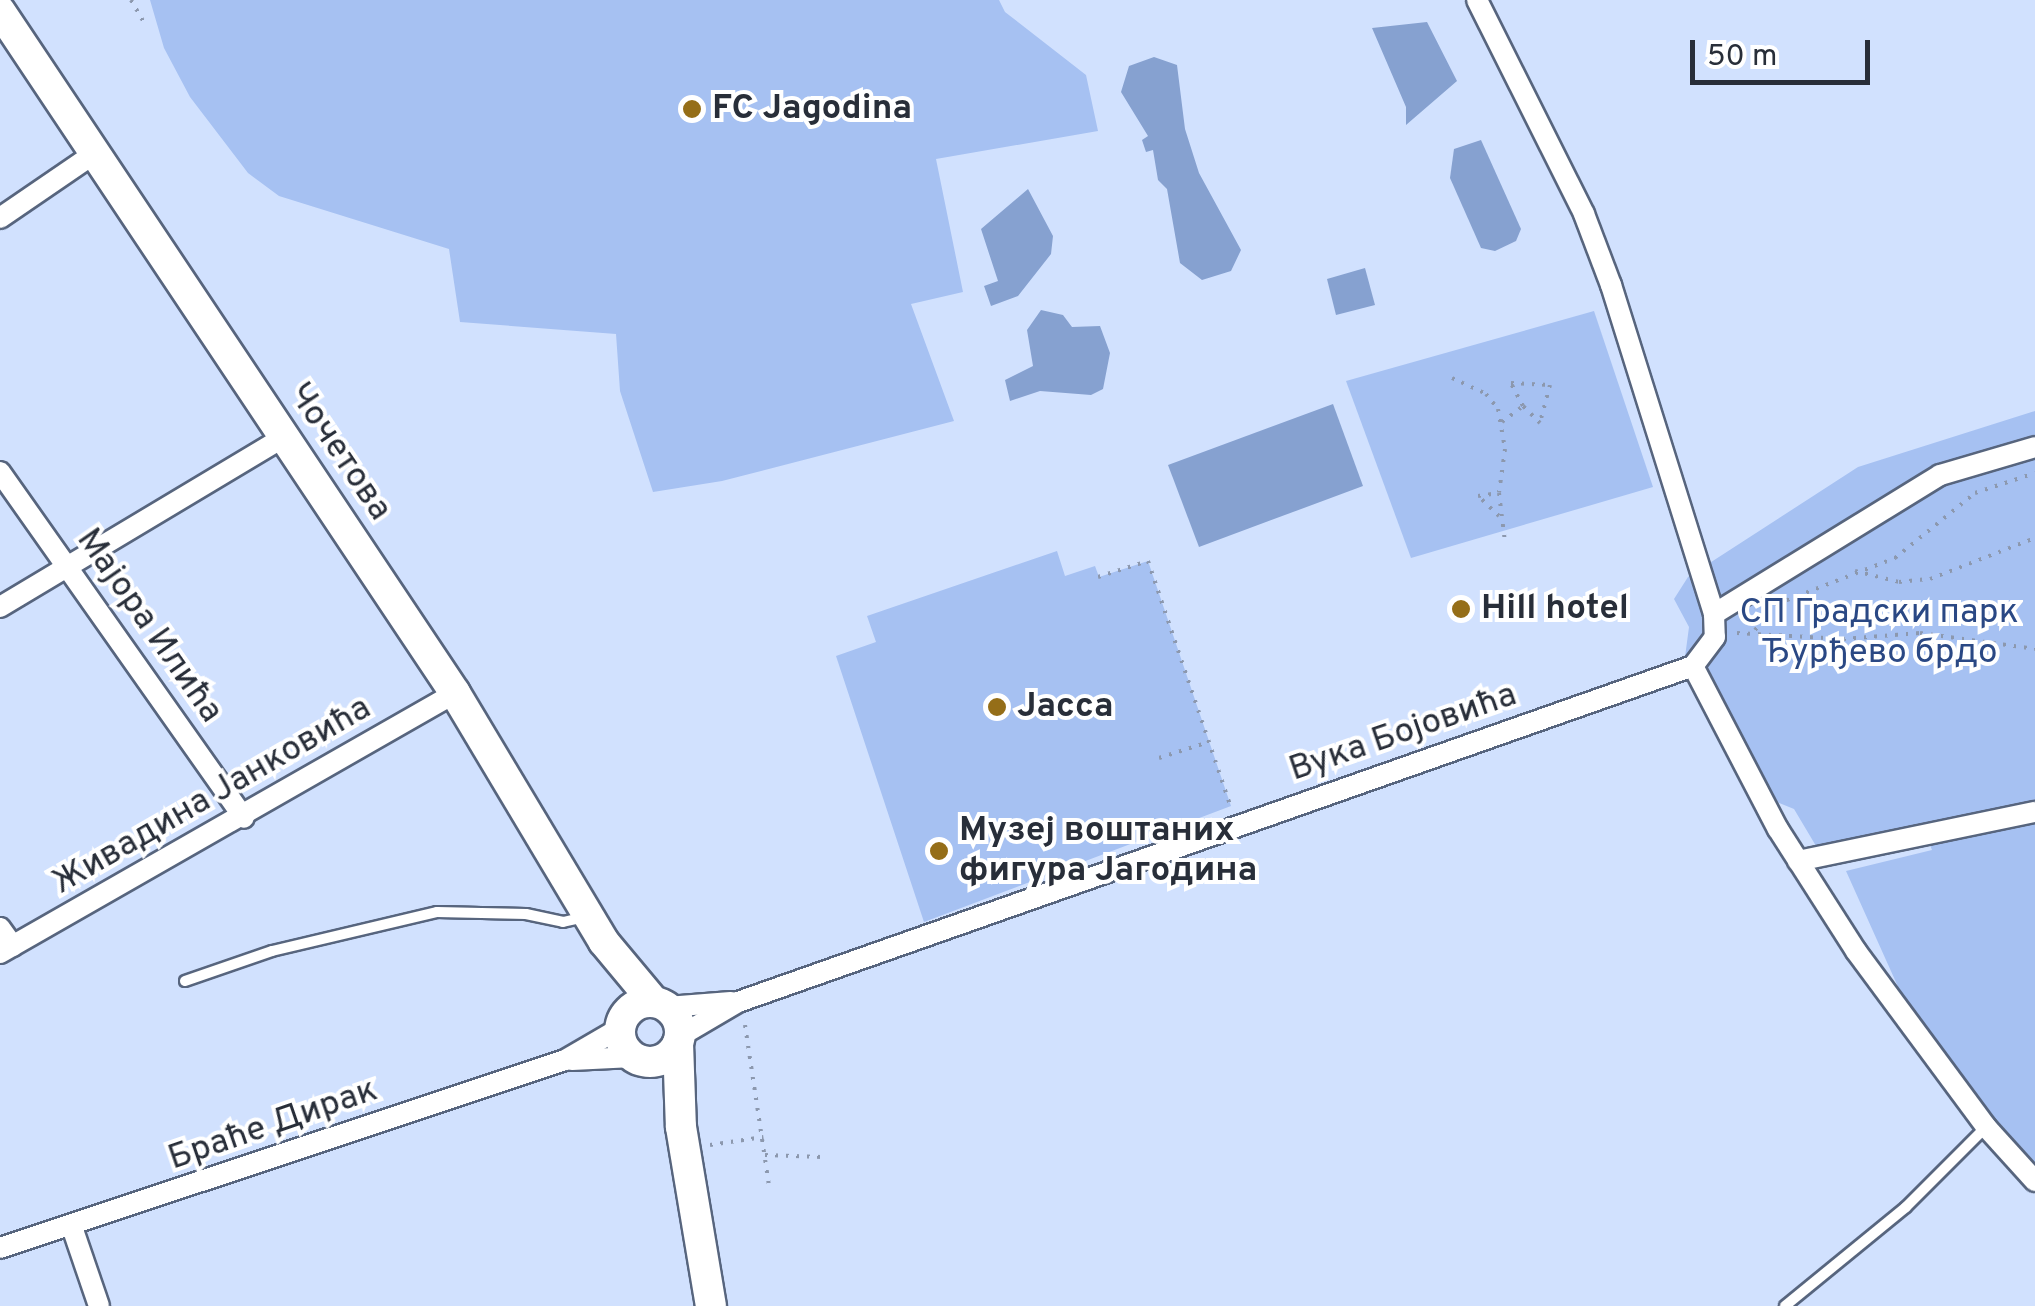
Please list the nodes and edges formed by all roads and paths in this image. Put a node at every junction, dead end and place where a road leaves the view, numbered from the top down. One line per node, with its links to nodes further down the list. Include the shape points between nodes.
1 (131, 0): 4 (path)
2 (1478, 0): 22 (street, via 1584,214)
3 (0, 11): 5 (street, Чочетова)
4 (145, 24)
5 (95, 153): 6 (street); 10 (street, Чочетова)
6 (0, 218)
7 (1452, 378): 9 (path, via 1486,394)
8 (1523, 406): 8 (path, via 1540,424 1550,385 1511,383); 9 (path)
9 (1502, 422): 14 (path)
10 (284, 436): 18 (street); 25 (street, Чочетова)
11 (2035, 447): 22 (street, via 1940,475)
12 (0, 472): 18 (street, Мајора Илића)
13 (2035, 473): 19 (path, via 1975,493 1895,558)
14 (1500, 493): 15 (path); 15 (path, via 1478,496)
15 (1502, 519): 17 (path)
16 (2035, 538): 19 (path, via 1930,578 1899,582)
17 (1505, 542)
18 (70, 569): 21 (street); 29 (street, Мајора Илића)
19 (1855, 571): 23 (path, via 1777,604 1754,630 1843,639 1920,633)
20 (1098, 577): 26 (path, via 1148,560)
21 (0, 607)
22 (1714, 614): 24 (street, via 1715,637)
23 (2035, 649)
24 (1693, 666): 30 (street, Вука Бојовића); 31 (street)
25 (456, 693): 29 (street, Живадина Јанковића); 32 (street, Чочетова)
26 (1209, 742): 27 (path); 30 (path)
27 (1159, 758)
28 (2035, 812): 31 (street)
29 (244, 818): 35 (street, Живадина Јанковића)
30 (1238, 826): 37 (street, Вука Бојовића)
31 (1798, 862): 43 (street)
32 (590, 914): 34 (street, Чочетова); 36 (lane, via 563,922 526,914 438,912 272,951)
33 (0, 928): 35 (street)
34 (604, 942): 38 (street, Чочетова); 39 (street, Чочетова)
35 (6, 950)
36 (185, 981)
37 (738, 1002): 38 (street, Вука Бојовића); 40 (street, Вука Бојовића); 44 (path)
38 (660, 1004): 39 (street, via 635,1006); 40 (street, Чочетова)
39 (621, 1024): 41 (street, Чочетова); 42 (street, Браће Дирак)
40 (679, 1040): 41 (street, via 662,1059); 45 (street, Чочетова)
41 (636, 1058): 42 (street, Браће Дирак); 45 (street, Чочетова)
42 (565, 1060): 50 (street, Браће Дирак)
43 (1986, 1127): 48 (street); 54 (lane, via 1906,1207)
44 (762, 1137): 45 (path); 46 (path)
45 (684, 1138): 52 (street, Чочетова)
46 (765, 1155): 47 (path); 49 (path)
47 (822, 1157)
48 (2035, 1181)
49 (769, 1186)
50 (72, 1227): 51 (street, Браће Дирак); 53 (street)
51 (0, 1248)
52 (710, 1295)
53 (99, 1306)
54 (1785, 1306)

